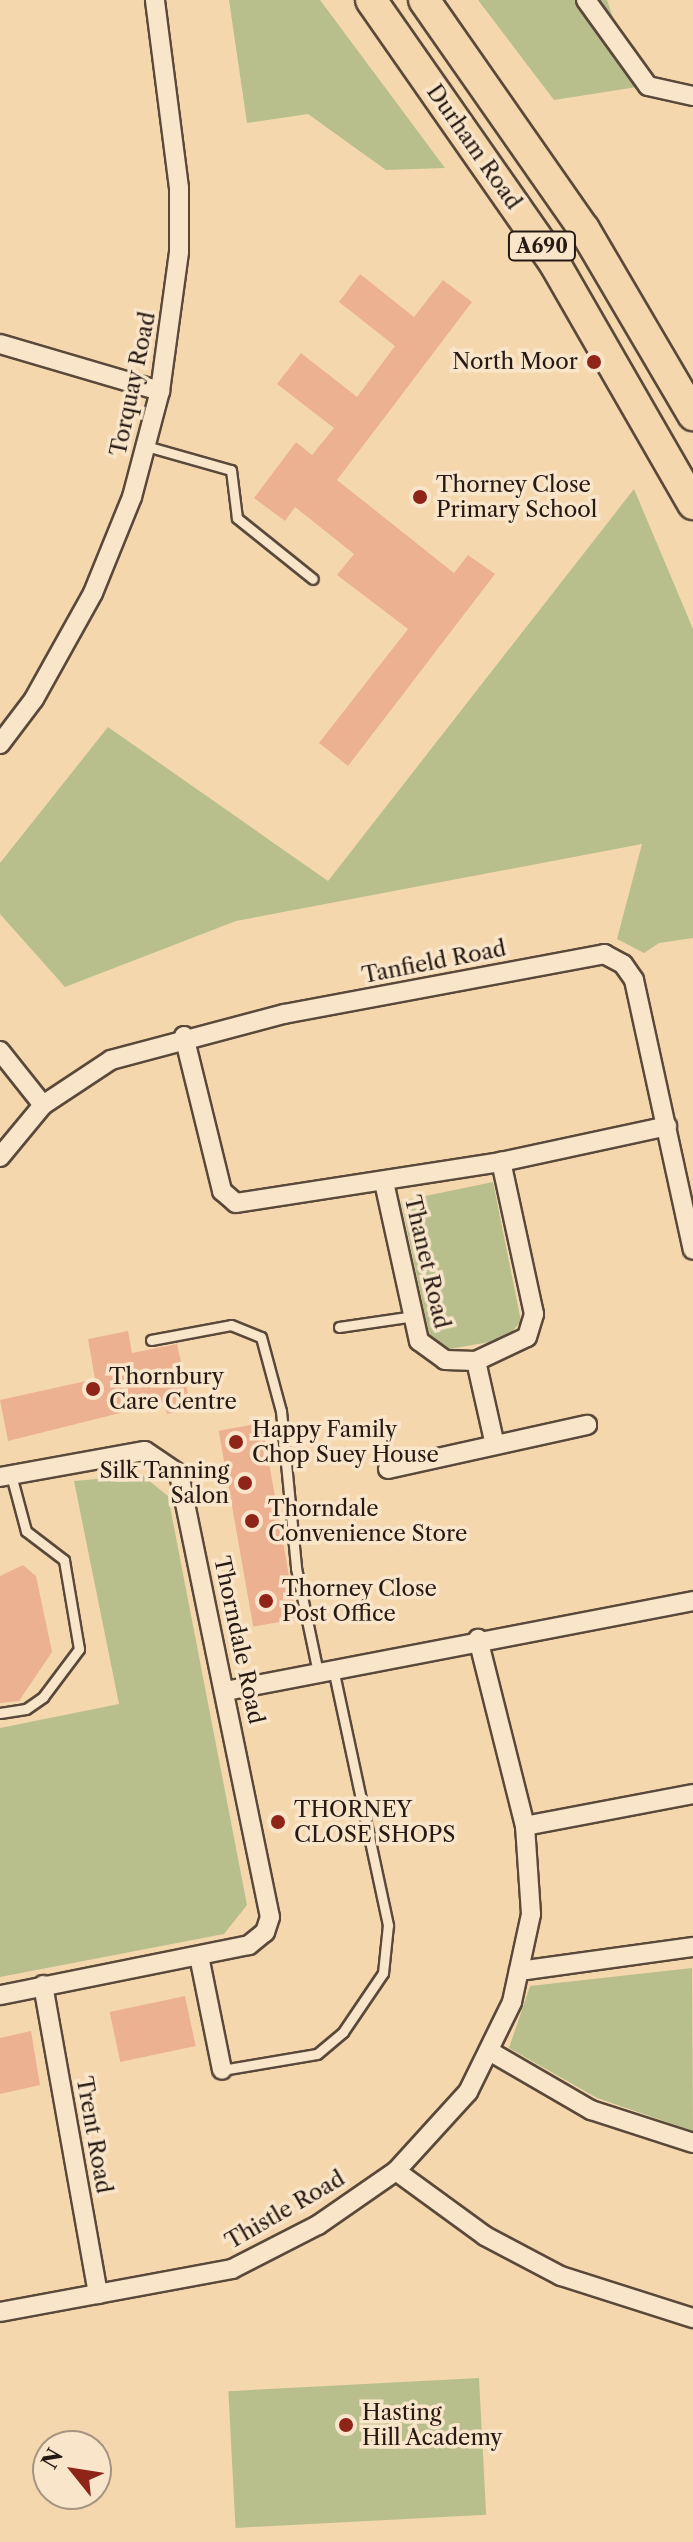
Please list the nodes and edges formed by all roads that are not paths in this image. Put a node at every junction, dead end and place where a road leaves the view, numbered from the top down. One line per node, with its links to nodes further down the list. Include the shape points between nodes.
1 (155, 0): 7 (street, Torquay Road, via 179,188 179,252)
2 (371, 0): 10 (highway, Durham Road / A690, via 555,264)
3 (424, 0): 8 (highway, Durham Road / A690, via 584,229)
4 (586, 0): 5 (street, via 648,86)
5 (693, 96)
6 (0, 344): 7 (street)
7 (160, 391): 9 (street, Torquay Road)
8 (693, 415)
9 (146, 446): 11 (lane, via 231,470 237,518); 12 (street, Torquay Road, via 93,593 34,699)
10 (693, 504)
11 (313, 579)
12 (0, 744)
13 (184, 1036): 15 (street, Tanfield Road, via 111,1060); 16 (street, Tanfield Road, via 604,954 623,964 634,980); 19 (street, Thanet Road, via 222,1191 236,1203)
14 (0, 1051): 15 (street)
15 (43, 1105): 17 (street, Tanfield Road)
16 (667, 1126): 18 (street, Thanet Road); 20 (street, Tanfield Road)
17 (0, 1157)
18 (501, 1162): 19 (street, Thanet Road); 24 (street, Thanet Road, via 534,1314 520,1343)
19 (384, 1182): 21 (street, Thanet Road)
20 (693, 1250)
21 (414, 1316): 22 (lane); 24 (street, Thanet Road, via 428,1352 445,1360)
22 (339, 1327)
23 (151, 1340): 31 (lane, via 231,1325 261,1337 281,1411 296,1568)
24 (476, 1361): 26 (street)
25 (587, 1425): 26 (street)
26 (495, 1445): 27 (street)
27 (388, 1469)
28 (6, 1476): 32 (street, Thorndale Road, via 145,1451 179,1474); 33 (lane, via 26,1531 64,1560 79,1649 43,1697 26,1709)
29 (693, 1601): 30 (street)
30 (478, 1639): 31 (street); 35 (street, Thistle Road)
31 (326, 1670): 32 (street); 42 (lane, via 388,1925 383,1973 343,2032 317,2054)
32 (226, 1691): 37 (street, Thorndale Road, via 270,1917 265,1932 249,1945)
33 (0, 1713)
34 (693, 1794): 35 (street)
35 (525, 1826): 38 (street, Thistle Road, via 531,1914)
36 (693, 1947): 38 (street)
37 (199, 1956): 39 (street, Thorndale Road); 42 (street)
38 (519, 1971): 41 (street, Thistle Road)
39 (43, 1985): 40 (street, Thorndale Road); 45 (street, Trent Road)
40 (0, 1995)
41 (491, 2052): 43 (street, via 591,2110); 44 (street, Thistle Road, via 468,2092)
42 (222, 2070)
43 (693, 2143)
44 (396, 2171): 45 (street, Thistle Road, via 318,2225 232,2269); 47 (street, via 485,2236 561,2276)
45 (98, 2294): 46 (street, Thistle Road)
46 (0, 2312)
47 (693, 2318)

